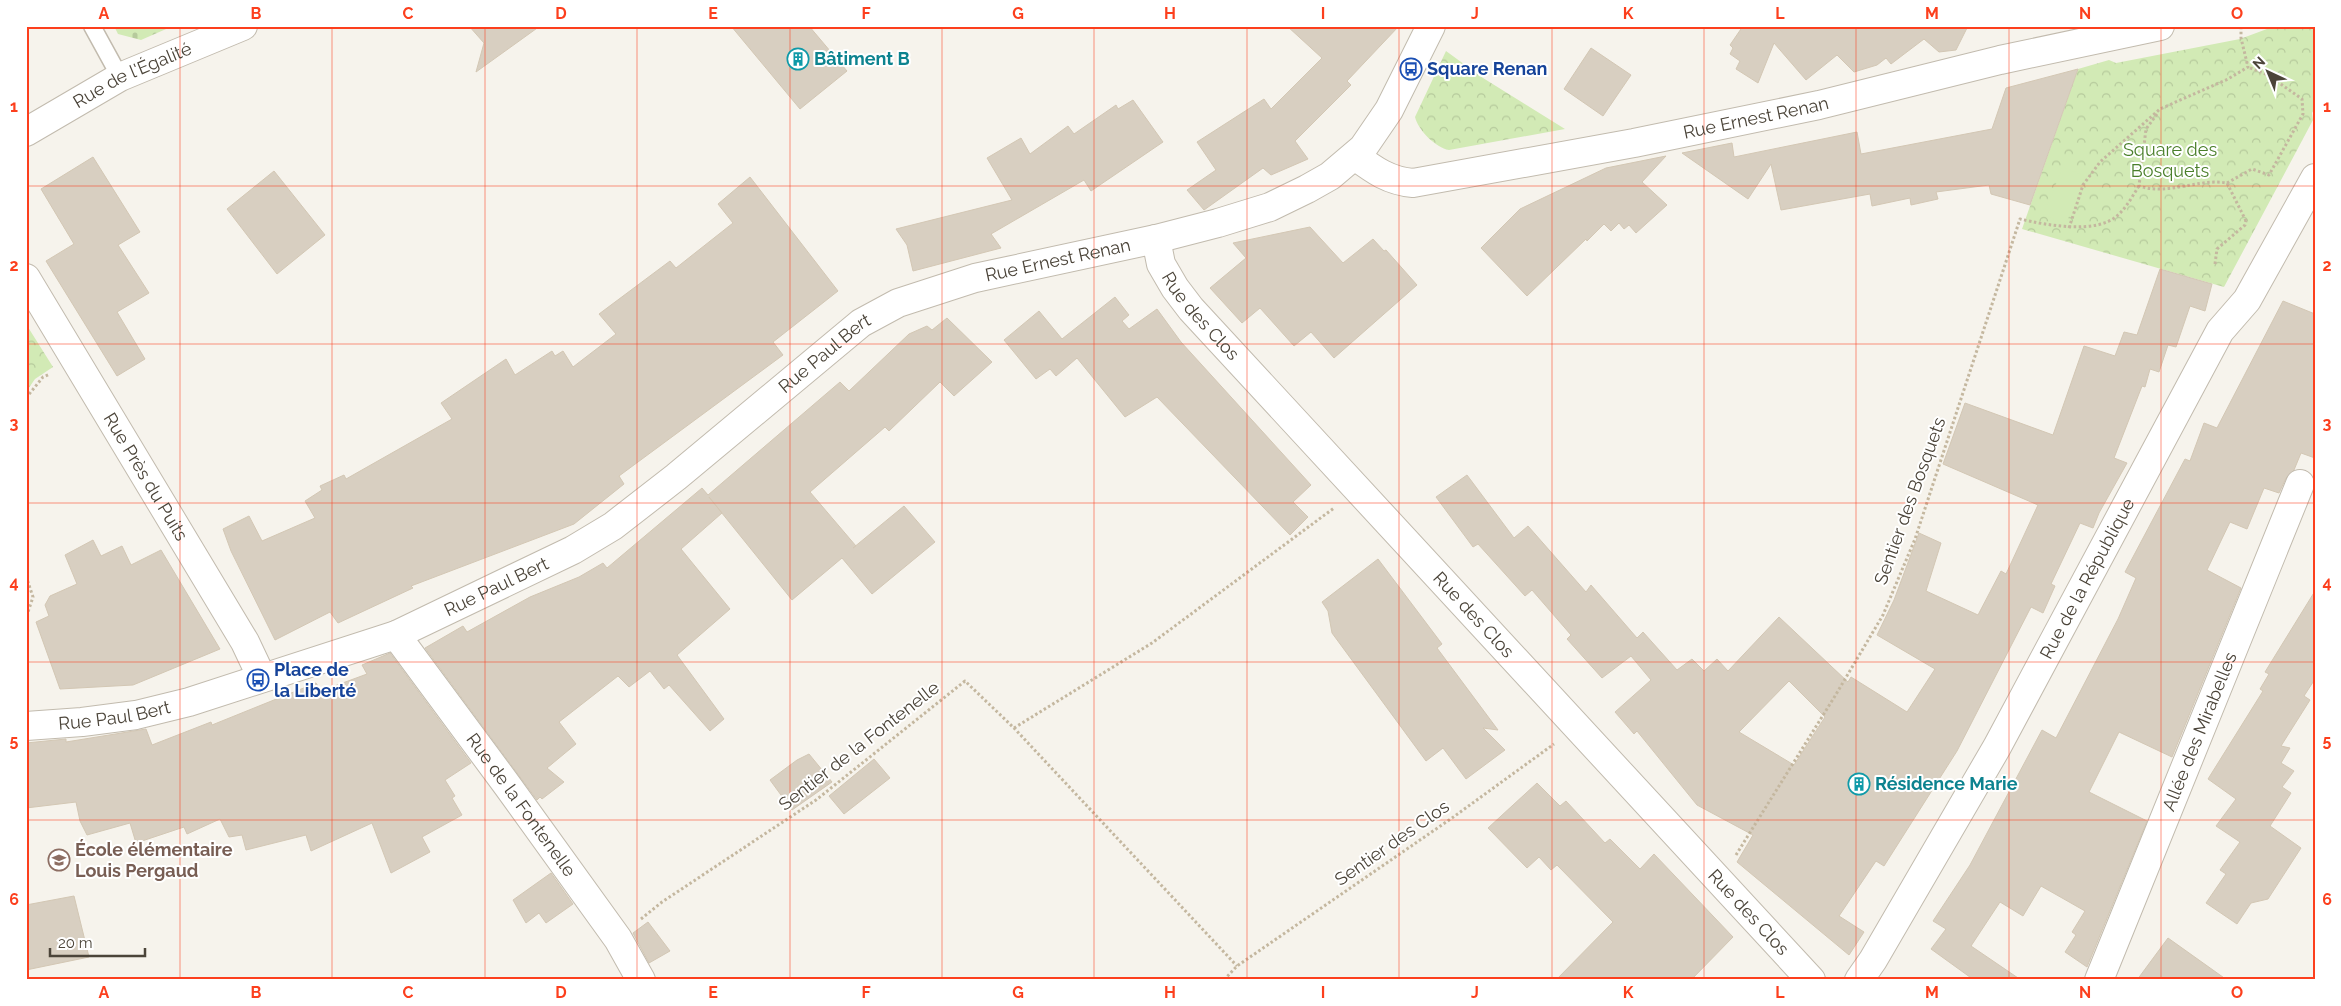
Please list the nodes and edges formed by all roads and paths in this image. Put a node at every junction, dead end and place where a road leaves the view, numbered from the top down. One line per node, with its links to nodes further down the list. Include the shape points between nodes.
1 (92, 26): 7 (lane)
2 (243, 26): 7 (street, Rue de l'Égalité)
3 (1431, 26): 10 (street, Rue Ernest Renan, via 1390,110)
4 (2160, 26): 10 (street, Rue Ernest Renan, via 2000,60 1819,105 1413,183 1385,177)
5 (2242, 26): 6 (path, via 2241,38)
6 (2248, 67): 8 (path); 12 (path, via 2268,75 2302,99 2303,114 2269,176 2252,168)
7 (120, 77): 9 (street, Rue de l'Égalité)
8 (2160, 109): 13 (path, via 2146,129); 14 (path, via 2100,162 2083,186)
9 (26, 132)
10 (1355, 156): 15 (street, Rue Ernest Renan, via 1330,176 1270,207)
11 (2315, 178): 31 (street, Rue de la République, via 2247,300 2220,331 1997,747)
12 (2228, 184): 13 (path, via 2215,181 2150,190); 16 (path, via 2246,221 2245,226 2217,249)
13 (2139, 186): 14 (path, via 2118,216 2098,224)
14 (2070, 228): 28 (path, Sentier des Bosquets, via 2020,219 1915,539 1883,615 1836,696 1733,858)
15 (1156, 239): 18 (street, Rue Ernest Renan, via 975,278); 20 (street, Rue des Clos, via 1161,264 1191,310)
16 (2215, 264)
17 (26, 278): 24 (street, Rue Près du Puits, via 245,642)
18 (898, 303): 23 (street, Rue Paul Bert, via 861,324 613,526 573,550)
19 (2300, 484): 35 (street, Allée des Mirabelles)
20 (1357, 491): 26 (path, via 1152,643); 27 (street, Rue des Clos)
21 (26, 576): 22 (path, via 33,598)
22 (26, 618)
23 (396, 636): 24 (street, Rue Paul Bert); 32 (street, Rue de la Fontenelle, via 618,939)
24 (262, 678): 25 (street, Rue Paul Bert, via 136,715)
25 (26, 726)
26 (1014, 728): 29 (path, Sentier de la Fontenelle, via 965,681 816,800); 30 (path)
27 (1577, 728): 28 (street, Rue des Clos); 30 (path, Sentier des Clos)
28 (1715, 877): 34 (street, Rue des Clos)
29 (662, 902)
30 (1237, 966): 33 (path, Sentier des Clos)
31 (1863, 978)
32 (641, 980)
33 (1224, 980)
34 (1812, 980)
35 (2099, 980)

